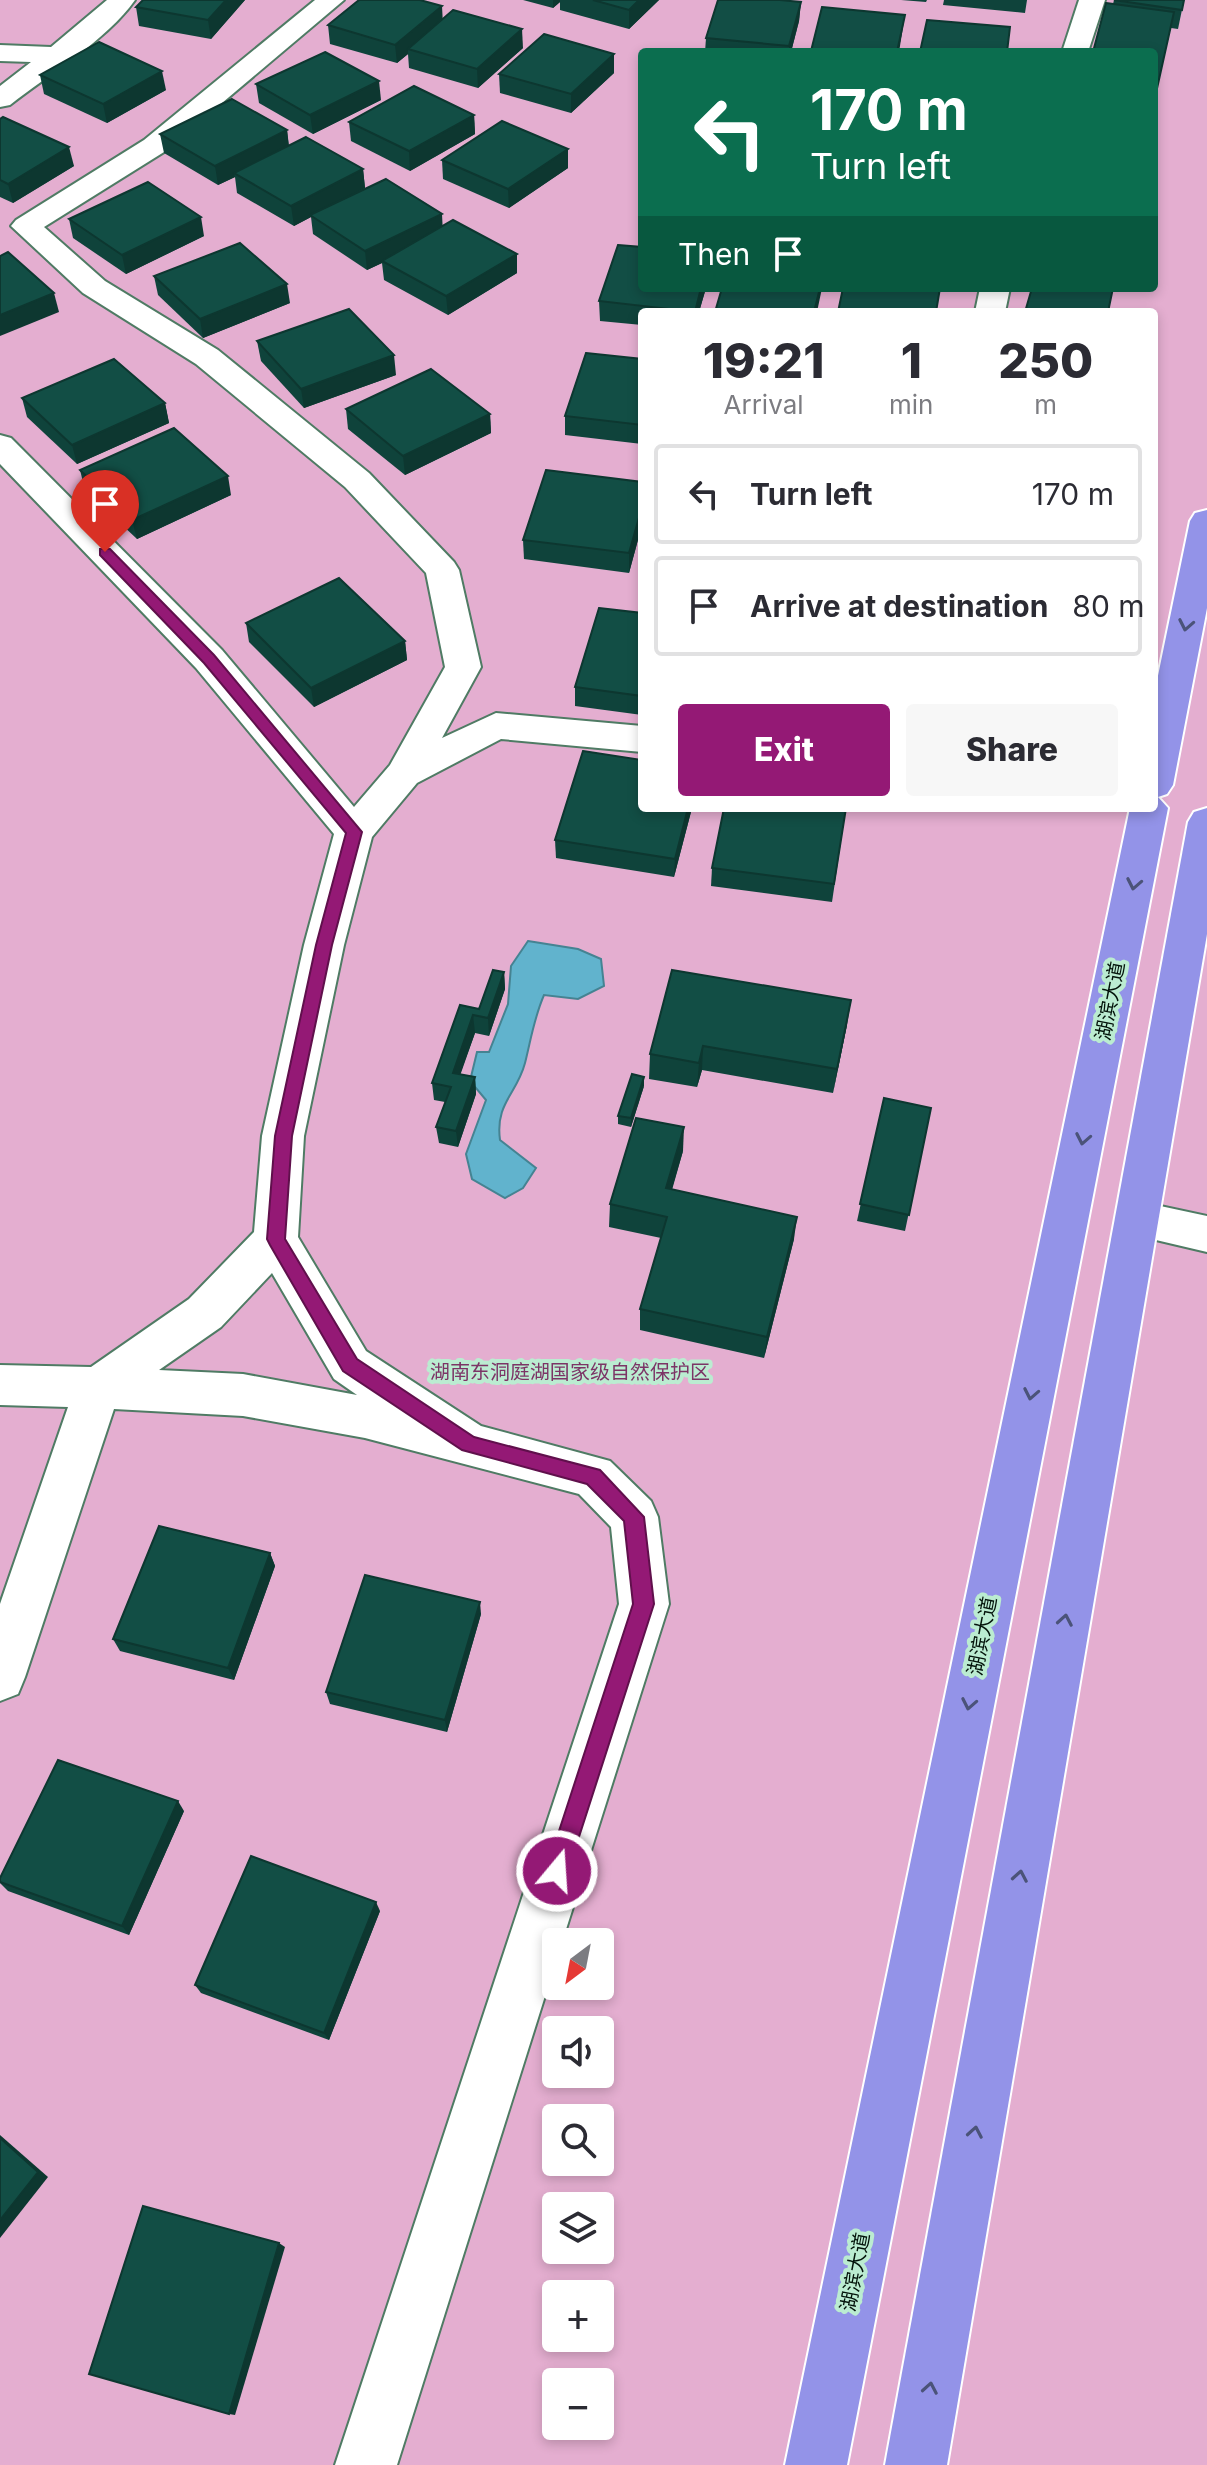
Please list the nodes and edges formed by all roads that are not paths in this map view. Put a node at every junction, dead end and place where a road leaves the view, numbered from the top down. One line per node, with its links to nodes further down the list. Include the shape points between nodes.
1 (122, 0): 6 (street)
2 (331, 0): 12 (street, via 154,146 26,226 94,287 207,357 357,480 442,570 463,667)
3 (1092, 0): 4 (street)
4 (1076, 48)
5 (0, 53): 6 (street)
6 (58, 55): 7 (street)
7 (0, 99)
8 (0, 445): 15 (street, via 209,659)
9 (1207, 521): 11 (highway, one-way to 11)
10 (638, 739): 12 (street, via 496,726)
11 (1158, 765)
12 (404, 774): 15 (street)
13 (1148, 812): 24 (highway, 湖滨大道, one-way to 24)
14 (1207, 822): 16 (highway)
15 (354, 832): 18 (street, via 283,1136)
16 (1137, 1219): 17 (street); 25 (highway, one-way to 16)
17 (1207, 1234)
18 (276, 1239): 20 (street, via 205,1313); 21 (street, via 350,1365)
19 (0, 1385): 20 (street)
20 (98, 1388): 21 (street, via 243,1395 365,1417); 22 (street)
21 (469, 1444): 23 (street, via 593,1476 634,1517 644,1604)
22 (0, 1677)
23 (366, 2465)
24 (816, 2465)
25 (916, 2465)

